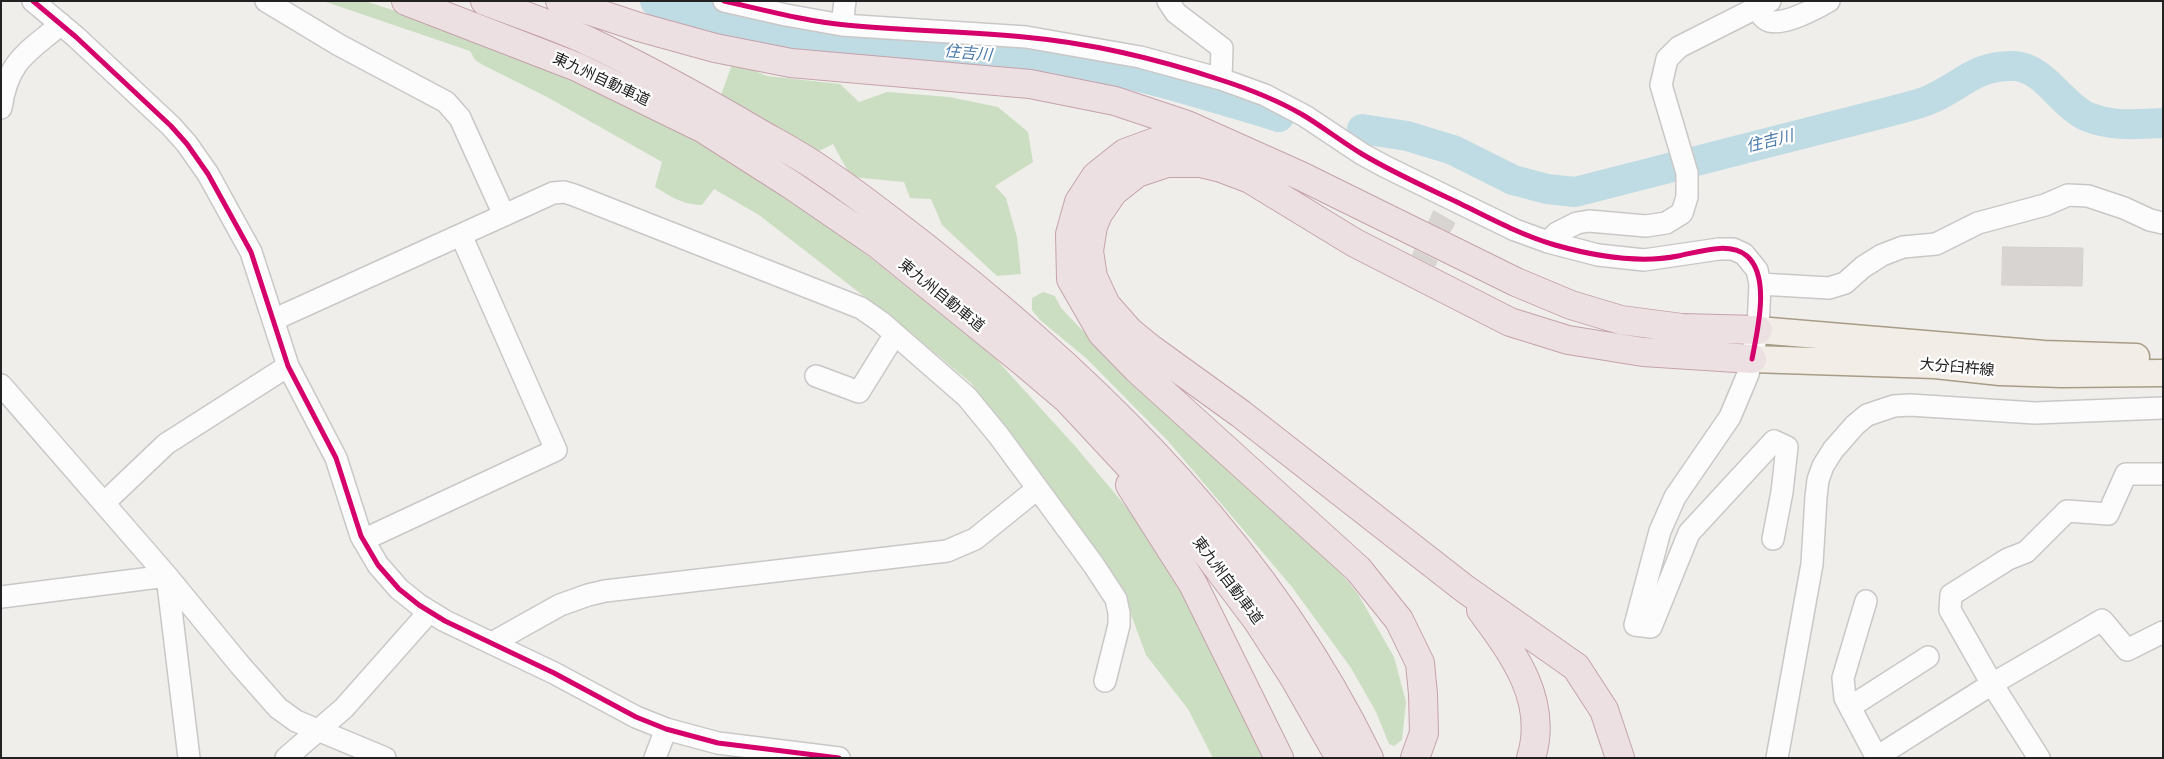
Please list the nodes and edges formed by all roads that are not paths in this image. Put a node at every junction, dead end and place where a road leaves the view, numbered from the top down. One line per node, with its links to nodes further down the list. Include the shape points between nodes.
1 (33, 1): 11 (street)
2 (266, 1): 16 (street, via 446,102 460,118)
3 (406, 1): 30 (highway, 東九州自動車道, via 577,67 704,129 879,246)
4 (485, 1): 57 (highway, 東九州自動車道, via 584,39 705,101 820,169 1012,317 1072,370 1125,424 1247,560 1308,648)
5 (560, 1): 15 (highway, via 696,43 790,63 1030,84 1115,101 1187,125)
6 (724, 1): 12 (street)
7 (845, 1): 12 (street)
8 (1168, 1): 13 (street, via 1176,14 1222,48)
9 (1830, 1): 10 (street, via 1811,12 1776,23 1766,20)
10 (1763, 5): 19 (street, via 1679,47 1667,59 1662,85 1684,163 1687,197 1682,213 1666,223 1646,226 1589,221 1577,223 1556,233)
11 (61, 24): 14 (street, via 17,63 4,87); 21 (street, via 171,126 202,164 251,252)
12 (842, 25): 13 (street, via 1034,38 1140,57)
13 (1221, 79): 19 (street, via 1265,95 1386,167 1515,230)
14 (1, 108)
15 (1301, 176): 22 (highway, via 1516,282 1571,305 1621,320 1682,328); 58 (highway, via 1190,140 1155,142 1125,153 1096,176 1079,202 1070,234 1071,279 1102,333 1137,369 1358,569 1399,620 1420,663 1424,734)
16 (504, 215): 18 (street); 23 (street, via 553,192 574,195 861,308)
17 (2163, 223): 20 (street, via 2088,196 2068,195 2045,205 1978,223 1936,244 1903,247 1882,255 1845,283 1829,288)
18 (461, 235): 21 (street); 36 (street, via 556,450)
19 (1548, 242): 20 (street, via 1598,254 1644,260 1734,249 1751,260)
20 (1760, 284): 22 (street)
21 (273, 320): 26 (street)
22 (1758, 330): 24 (main road, 大分臼杵線, via 2044,354); 25 (street)
23 (895, 334): 28 (street, via 859,392); 33 (street, via 967,397)
24 (2163, 355)
25 (1752, 359): 27 (main road, 大分臼杵線, via 1935,365 2018,373); 35 (street, via 1730,418 1674,497 1660,531 1635,625 1651,628 1688,533 1774,441 1787,447); 38 (highway, via 1642,352 1568,340 1510,322 1355,243 1250,179 1221,168 1200,163 1167,163 1137,173 1124,182 1098,214 1089,252 1093,277 1106,305 1118,320 1151,349 1241,414)
26 (288, 366): 34 (street, via 166,444); 36 (street, via 336,458)
27 (2163, 372)
28 (816, 376)
29 (1, 385): 34 (street)
30 (1067, 399): 55 (highway, via 1120,470 1193,584); 56 (highway, 東九州自動車道, via 1157,495 1222,571 1295,679)
31 (2163, 408): 61 (street, via 2035,413 1894,406 1868,415 1855,425 1833,450 1818,480 1812,564)
32 (2163, 474): 46 (street, via 2126,474 2108,514 2067,511 2026,552 2008,559 1951,594 1950,610)
33 (1037, 489): 43 (street, via 975,539 947,552 596,593 560,605); 45 (street, via 1116,599 1119,626)
34 (104, 504): 37 (street)
35 (1772, 539)
36 (363, 540): 41 (street, via 385,575)
37 (167, 576): 39 (street); 49 (street, via 278,708); 50 (street)
38 (1465, 589): 59 (highway, via 1506,644 1527,680 1536,710); 60 (highway, via 1576,667 1604,710)
39 (1, 597)
40 (1866, 601): 47 (street, via 1843,678 1845,698)
41 (429, 612): 43 (street); 49 (street, via 344,708)
42 (2163, 632): 46 (street, via 2127,650 2102,620)
43 (492, 643): 48 (street, via 636,717)
44 (1928, 657): 47 (street)
45 (1105, 680)
46 (1992, 684): 62 (street); 63 (street)
47 (1850, 707): 62 (street)
48 (666, 729): 53 (street); 54 (street, via 718,743)
49 (316, 730): 51 (street); 52 (street)
50 (189, 758)
51 (286, 758)
52 (385, 758)
53 (655, 758)
54 (839, 758)
55 (1279, 758)
56 (1340, 758)
57 (1369, 758)
58 (1415, 758)
59 (1531, 758)
60 (1620, 758)
61 (1777, 758)
62 (1876, 758)
63 (2039, 758)

